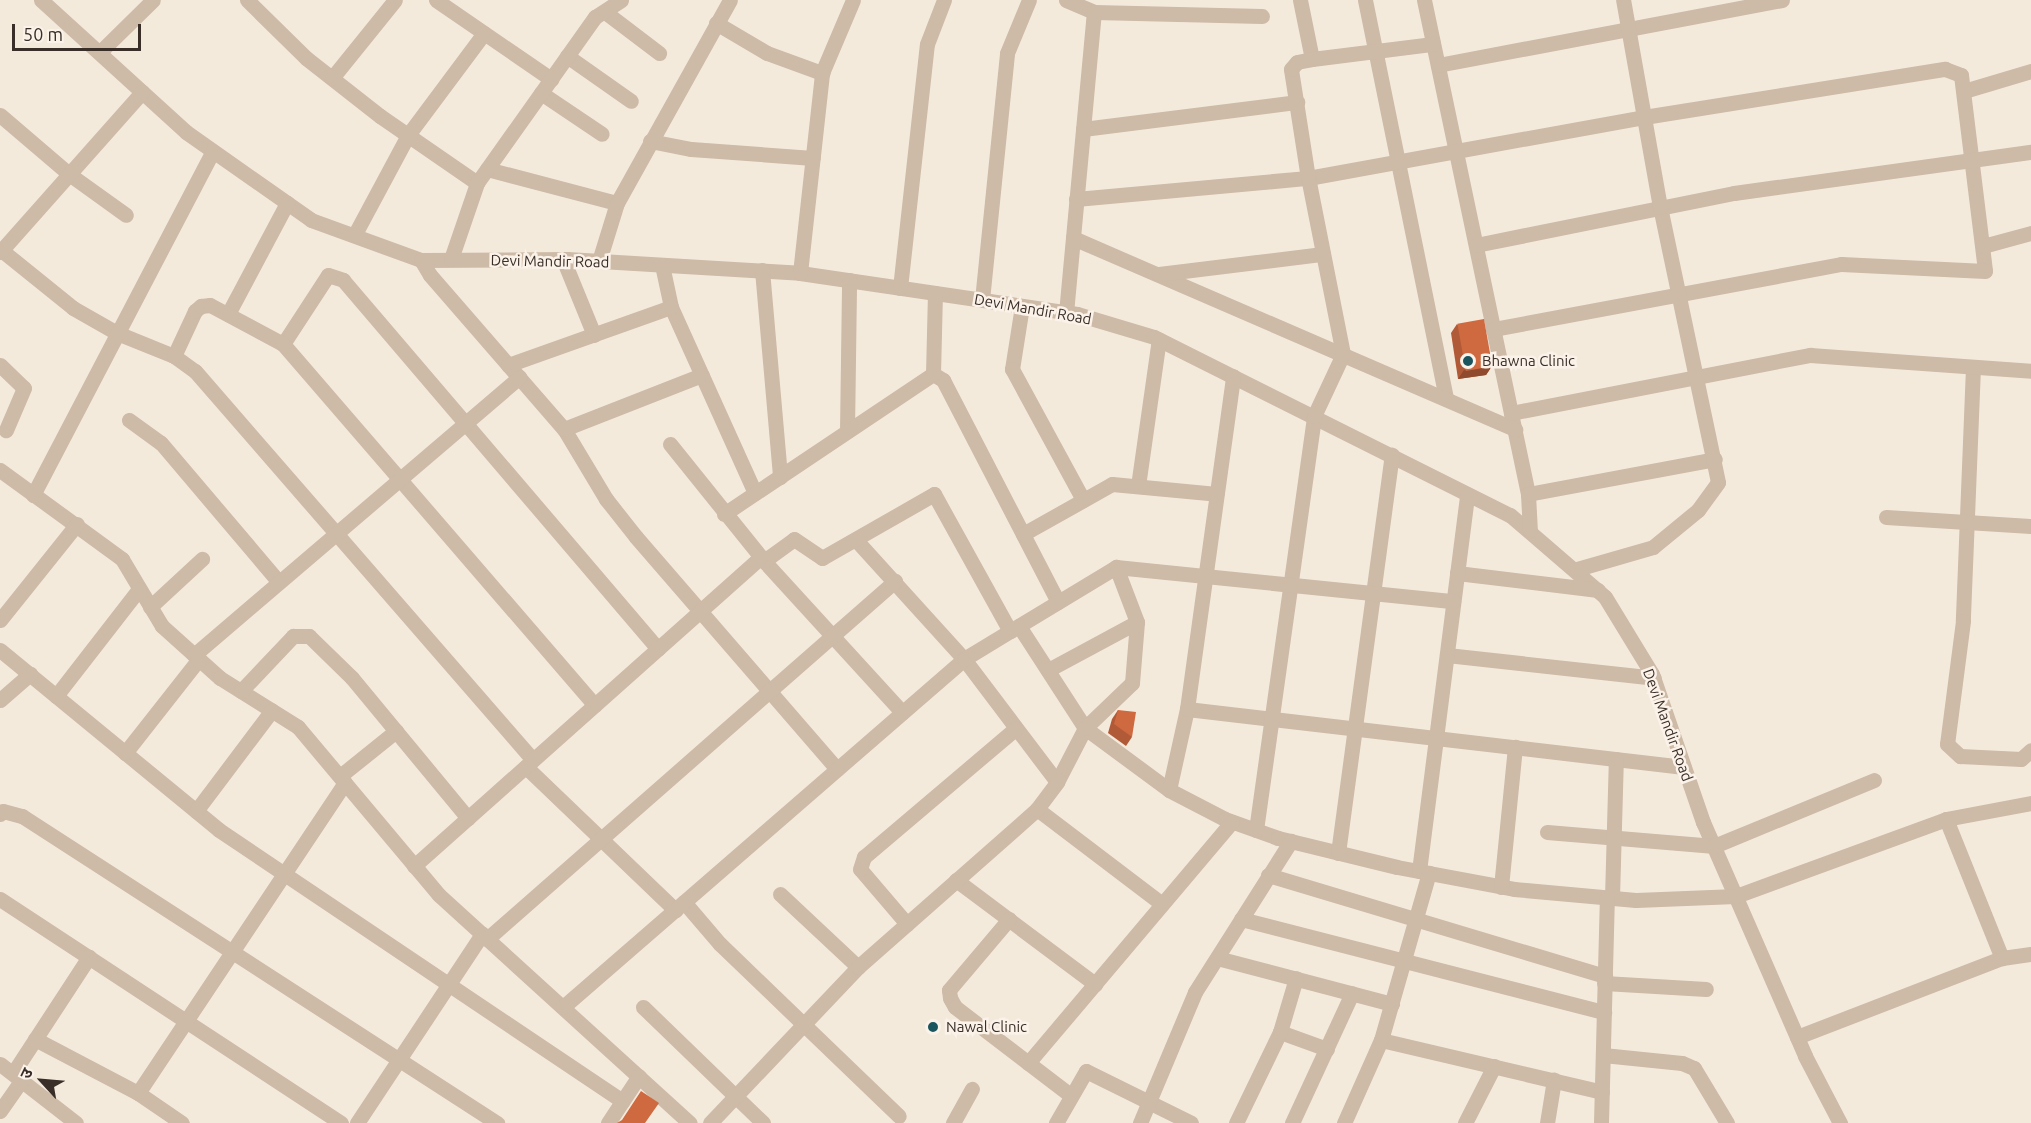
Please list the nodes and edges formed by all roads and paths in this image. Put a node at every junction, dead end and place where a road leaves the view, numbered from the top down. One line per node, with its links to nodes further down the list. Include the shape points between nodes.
1 (41, 0): 25 (street, Devi Mandir Road)
2 (153, 0): 25 (street)
3 (247, 0): 32 (street)
4 (395, 0): 32 (street)
5 (436, 0): 22 (street)
6 (730, 0): 20 (street)
7 (853, 0): 31 (street)
8 (944, 0): 76 (street, via 927,44)
9 (1029, 0): 79 (street, via 1007,53)
10 (1066, 0): 18 (street)
11 (1300, 0): 28 (street)
12 (1365, 0): 24 (street)
13 (1424, 0): 23 (street)
14 (1623, 0): 21 (street)
15 (1782, 0): 21 (street)
16 (611, 5): 26 (street); 27 (street, via 595,17)
17 (1142, 7): 18 (street); 19 (street)
18 (1094, 12): 41 (street)
19 (1262, 16)
20 (716, 23): 31 (street, via 766,53); 44 (street)
21 (1628, 30): 29 (street); 40 (street)
22 (484, 33): 33 (street); 43 (street)
23 (1433, 44): 24 (street); 29 (street)
24 (1378, 50): 28 (street); 50 (street)
25 (100, 52): 35 (street, Devi Mandir Road)
26 (659, 53)
27 (567, 56): 33 (street); 37 (street)
28 (1312, 58): 38 (street, via 1297,62 1291,69)
29 (1438, 65): 47 (street)
30 (2031, 71): 34 (street)
31 (822, 73): 48 (street)
32 (332, 78): 43 (street)
33 (551, 79): 36 (street)
34 (1964, 91): 40 (street, via 1958,72 1945,69); 49 (street)
35 (142, 92): 45 (street, Devi Mandir Road); 52 (street)
36 (541, 93): 42 (street); 51 (street)
37 (631, 101)
38 (1297, 102): 41 (street); 53 (street)
39 (0, 115): 52 (street)
40 (1644, 117): 47 (street); 58 (street)
41 (1083, 129): 55 (street)
42 (602, 134)
43 (408, 135): 54 (street); 61 (street)
44 (650, 141): 48 (street, via 692,149); 57 (street)
45 (213, 151): 56 (street, Devi Mandir Road); 85 (street)
46 (2031, 152): 49 (street)
47 (1456, 153): 50 (street); 63 (street)
48 (813, 158): 73 (street)
49 (1972, 161): 58 (street, via 1734,193); 64 (street)
50 (1400, 163): 53 (street); 100 (street)
51 (487, 169): 54 (street); 57 (street)
52 (69, 174): 59 (street); 65 (street)
53 (1308, 178): 55 (street); 66 (street)
54 (477, 183): 67 (street)
55 (1076, 199): 62 (street)
56 (287, 203): 61 (street, Devi Mandir Road, via 311,220); 83 (street)
57 (617, 203): 70 (street)
58 (1660, 207): 63 (street); 78 (street)
59 (126, 215)
60 (2031, 233): 64 (street)
61 (355, 234): 69 (street, Devi Mandir Road)
62 (1073, 238): 74 (street); 82 (street)
63 (1476, 245): 84 (street)
64 (1983, 246): 78 (street, via 1987,267 1981,272 1841,264)
65 (1, 251): 85 (street, via 73,308)
66 (1323, 254): 74 (street); 89 (street)
67 (451, 259): 68 (street, Devi Mandir Road); 69 (street, Devi Mandir Road)
68 (563, 259): 70 (street, Devi Mandir Road); 86 (street)
69 (421, 260): 92 (street)
70 (599, 261): 71 (street, Devi Mandir Road)
71 (662, 265): 72 (street, Devi Mandir Road); 81 (street)
72 (762, 270): 73 (street, Devi Mandir Road); 113 (street)
73 (801, 273): 75 (street, Devi Mandir Road)
74 (1157, 274): 89 (street)
75 (849, 280): 76 (street, Devi Mandir Road); 108 (street)
76 (900, 288): 77 (street, Devi Mandir Road)
77 (935, 293): 79 (street, Devi Mandir Road); 95 (street)
78 (1678, 293): 84 (street); 99 (street)
79 (982, 300): 80 (street, Devi Mandir Road)
80 (1022, 306): 82 (street, Devi Mandir Road); 121 (street, via 1012,369)
81 (671, 307): 86 (street); 96 (street)
82 (1066, 313): 87 (street, Devi Mandir Road)
83 (228, 314): 88 (street); 90 (street, via 201,306)
84 (1493, 329): 101 (street)
85 (117, 333): 90 (street); 120 (street)
86 (594, 335): 92 (street)
87 (1159, 339): 97 (street, Devi Mandir Road); 115 (street)
88 (283, 344): 104 (street, via 327,275 335,276 343,280); 114 (street)
89 (1343, 354): 100 (street); 102 (street)
90 (174, 356): 128 (street, via 195,371)
91 (0, 365): 107 (street, via 24,388)
92 (508, 365): 98 (street)
93 (1973, 367): 94 (street); 99 (street, via 1810,355); 124 (street)
94 (2031, 371)
95 (933, 374): 108 (street); 129 (street, via 943,380)
96 (702, 375): 105 (street); 116 (street)
97 (1233, 376): 102 (street, Devi Mandir Road); 117 (street)
98 (519, 377): 104 (street); 105 (street)
99 (1696, 377): 101 (street); 111 (street)
100 (1446, 399): 106 (street)
101 (1511, 413): 106 (street)
102 (1314, 416): 110 (street, Devi Mandir Road); 139 (street)
103 (129, 420): 138 (street, via 161,443)
104 (463, 424): 114 (street); 151 (street)
105 (564, 429): 146 (street, via 606,499)
106 (1515, 429): 119 (street)
107 (2, 432)
108 (847, 432): 113 (street)
109 (670, 444): 122 (street)
110 (1392, 455): 118 (street, Devi Mandir Road); 142 (street)
111 (1715, 459): 119 (street); 134 (street, via 1716,489 1673,534 1653,547)
112 (2, 475): 120 (street)
113 (780, 477): 116 (street)
114 (401, 478): 128 (street); 163 (street)
115 (1138, 486): 117 (street); 121 (street, via 1112,484)
116 (755, 493): 122 (street)
117 (1217, 494): 136 (street)
118 (1467, 494): 127 (street, Devi Mandir Road); 135 (street)
119 (1528, 494): 127 (street)
120 (33, 495): 125 (street)
121 (1083, 500): 129 (street)
122 (724, 514): 132 (street)
123 (1886, 518): 124 (street)
124 (1967, 521): 126 (street); 174 (street, via 1963,621 1947,744 1960,756 2021,759)
125 (77, 524): 140 (street, via 122,559); 147 (street)
126 (2031, 526)
127 (1530, 530): 134 (street, Devi Mandir Road)
128 (338, 532): 138 (street); 177 (street)
129 (1023, 534): 144 (street)
130 (856, 540): 132 (street, via 822,558 794,539); 137 (street); 149 (street, via 936,495)
131 (202, 559): 145 (street)
132 (762, 559): 146 (street); 150 (street)
133 (1116, 567): 136 (street); 144 (street); 148 (street)
134 (1577, 569): 141 (street, Devi Mandir Road)
135 (1457, 573): 141 (street); 143 (street)
136 (1206, 576): 139 (street); 164 (street)
137 (895, 581): 150 (street); 155 (street)
138 (279, 582): 154 (street)
139 (1290, 585): 142 (street); 167 (street)
140 (139, 589): 145 (street); 161 (street)
141 (1598, 590): 158 (street, Devi Mandir Road)
142 (1373, 593): 143 (street); 169 (street)
143 (1453, 601): 153 (street)
144 (1058, 602): 149 (street)
145 (150, 607): 154 (street, via 162,626)
146 (700, 611): 151 (street); 160 (street)
147 (0, 620)
148 (1137, 622): 156 (street); 168 (street, via 1132,683)
149 (1015, 628): 155 (street); 156 (street)
150 (832, 637): 160 (street); 166 (street)
151 (658, 649): 163 (street)
152 (0, 650): 157 (street)
153 (1447, 655): 158 (street); 172 (street)
154 (196, 657): 159 (street); 175 (street)
155 (964, 659): 166 (street); 170 (street)
156 (1048, 670): 168 (street)
157 (30, 674): 161 (street); 162 (street)
158 (1654, 678): 178 (street, Devi Mandir Road)
159 (241, 691): 165 (street); 171 (street, via 292,636 309,636 352,678)
160 (770, 691): 179 (street); 194 (street)
161 (56, 696): 175 (street)
162 (0, 700)
163 (595, 705): 177 (street)
164 (1188, 709): 167 (street); 183 (street)
165 (272, 710): 180 (street, via 298,727); 186 (street)
166 (902, 712): 179 (street)
167 (1272, 719): 169 (street); 191 (street)
168 (1085, 728): 182 (street); 183 (street)
169 (1355, 728): 172 (street); 197 (street)
170 (1016, 729): 182 (street); 213 (street, via 864,856 860,869)
171 (396, 730): 180 (street); 188 (street)
172 (1436, 738): 173 (street); 199 (street)
173 (1515, 747): 176 (street); 203 (street)
174 (2031, 750)
175 (125, 753): 186 (street)
176 (1616, 759): 178 (street); 193 (street)
177 (529, 763): 188 (street); 194 (street)
178 (1684, 767): 196 (street, Devi Mandir Road)
179 (837, 769): 209 (street)
180 (342, 779): 198 (street); 200 (street)
181 (1874, 780): 196 (street)
182 (1057, 782): 185 (street)
183 (1169, 790): 190 (street)
184 (2031, 803): 189 (street)
185 (1037, 809): 202 (street); 208 (street)
186 (196, 811): 200 (street)
187 (0, 814): 215 (street, via 3,811 22,816)
188 (468, 818): 198 (street)
189 (1946, 819): 205 (street); 219 (street)
190 (1232, 822): 191 (street); 208 (street)
191 (1256, 830): 195 (street)
192 (1547, 832): 193 (street)
193 (1613, 837): 196 (street); 206 (street)
194 (600, 840): 209 (street); 214 (street)
195 (1291, 841): 197 (street); 201 (street)
196 (1714, 846): 205 (street, Devi Mandir Road)
197 (1338, 853): 199 (street)
198 (414, 866): 214 (street)
199 (1424, 872): 203 (street); 211 (street)
200 (284, 874): 215 (street); 225 (street)
201 (1268, 875): 210 (street); 211 (street)
202 (956, 880): 212 (street); 213 (street)
203 (1501, 886): 206 (street)
204 (780, 894): 221 (street)
205 (1736, 896): 206 (street); 235 (street, Devi Mandir Road)
206 (1609, 898): 223 (street)
207 (0, 899): 217 (street)
208 (1162, 904): 224 (street)
209 (680, 906): 229 (street); 233 (street)
210 (1241, 919): 218 (street); 220 (street)
211 (1416, 919): 220 (street); 223 (street)
212 (1009, 920): 224 (street); 241 (street, via 949,990 955,1007)
213 (907, 924): 221 (street)
214 (485, 937): 225 (street); 229 (street)
215 (233, 951): 232 (street); 240 (street)
216 (2031, 954): 219 (street)
217 (89, 957): 232 (street); 236 (street)
218 (1217, 958): 222 (street); 252 (street, via 1195,992)
219 (2002, 958): 235 (street)
220 (1404, 961): 228 (street); 231 (street)
221 (858, 967): 233 (street)
222 (1296, 978): 227 (street); 234 (street)
223 (1605, 980): 226 (street); 231 (street)
224 (1095, 984): 241 (street)
225 (448, 985): 240 (street); 251 (street)
226 (1706, 989)
227 (1352, 993): 228 (street); 238 (street)
228 (1392, 1004): 237 (street)
229 (563, 1007): 244 (street)
230 (643, 1007): 250 (street)
231 (1604, 1012): 239 (street)
232 (186, 1021): 248 (street); 257 (street)
233 (804, 1024): 250 (street); 254 (street)
234 (1280, 1032): 238 (street); 268 (street)
235 (1797, 1037): 275 (street, Devi Mandir Road)
236 (35, 1039): 243 (street); 248 (street)
237 (1381, 1040): 242 (street); 270 (street)
238 (1327, 1049): 269 (street)
239 (1603, 1055): 247 (street); 274 (street, via 1682,1063 1694,1068)
240 (399, 1059): 258 (street); 259 (street)
241 (1028, 1063): 249 (street)
242 (1494, 1066): 245 (street); 271 (street)
243 (12, 1072): 253 (street); 255 (street)
244 (639, 1076): 251 (street); 261 (street)
245 (1554, 1080): 247 (street); 272 (street)
246 (972, 1089): 264 (street)
247 (1602, 1092): 273 (street)
248 (138, 1093): 256 (street)
249 (1070, 1095): 252 (street, via 1086,1071); 265 (street)
250 (735, 1096): 262 (street); 263 (street)
251 (622, 1101): 260 (street)
252 (1149, 1103): 266 (street); 267 (street)
253 (0, 1111)
254 (899, 1116)
255 (76, 1123)
256 (182, 1123)
257 (341, 1123)
258 (357, 1123)
259 (497, 1123)
260 (608, 1123)
261 (690, 1123)
262 (710, 1123)
263 (763, 1123)
264 (954, 1123)
265 (1056, 1123)
266 (1140, 1123)
267 (1191, 1123)
268 (1236, 1123)
269 (1292, 1123)
270 (1344, 1123)
271 (1465, 1123)
272 (1547, 1123)
273 (1601, 1123)
274 (1726, 1123)
275 (1840, 1123)

